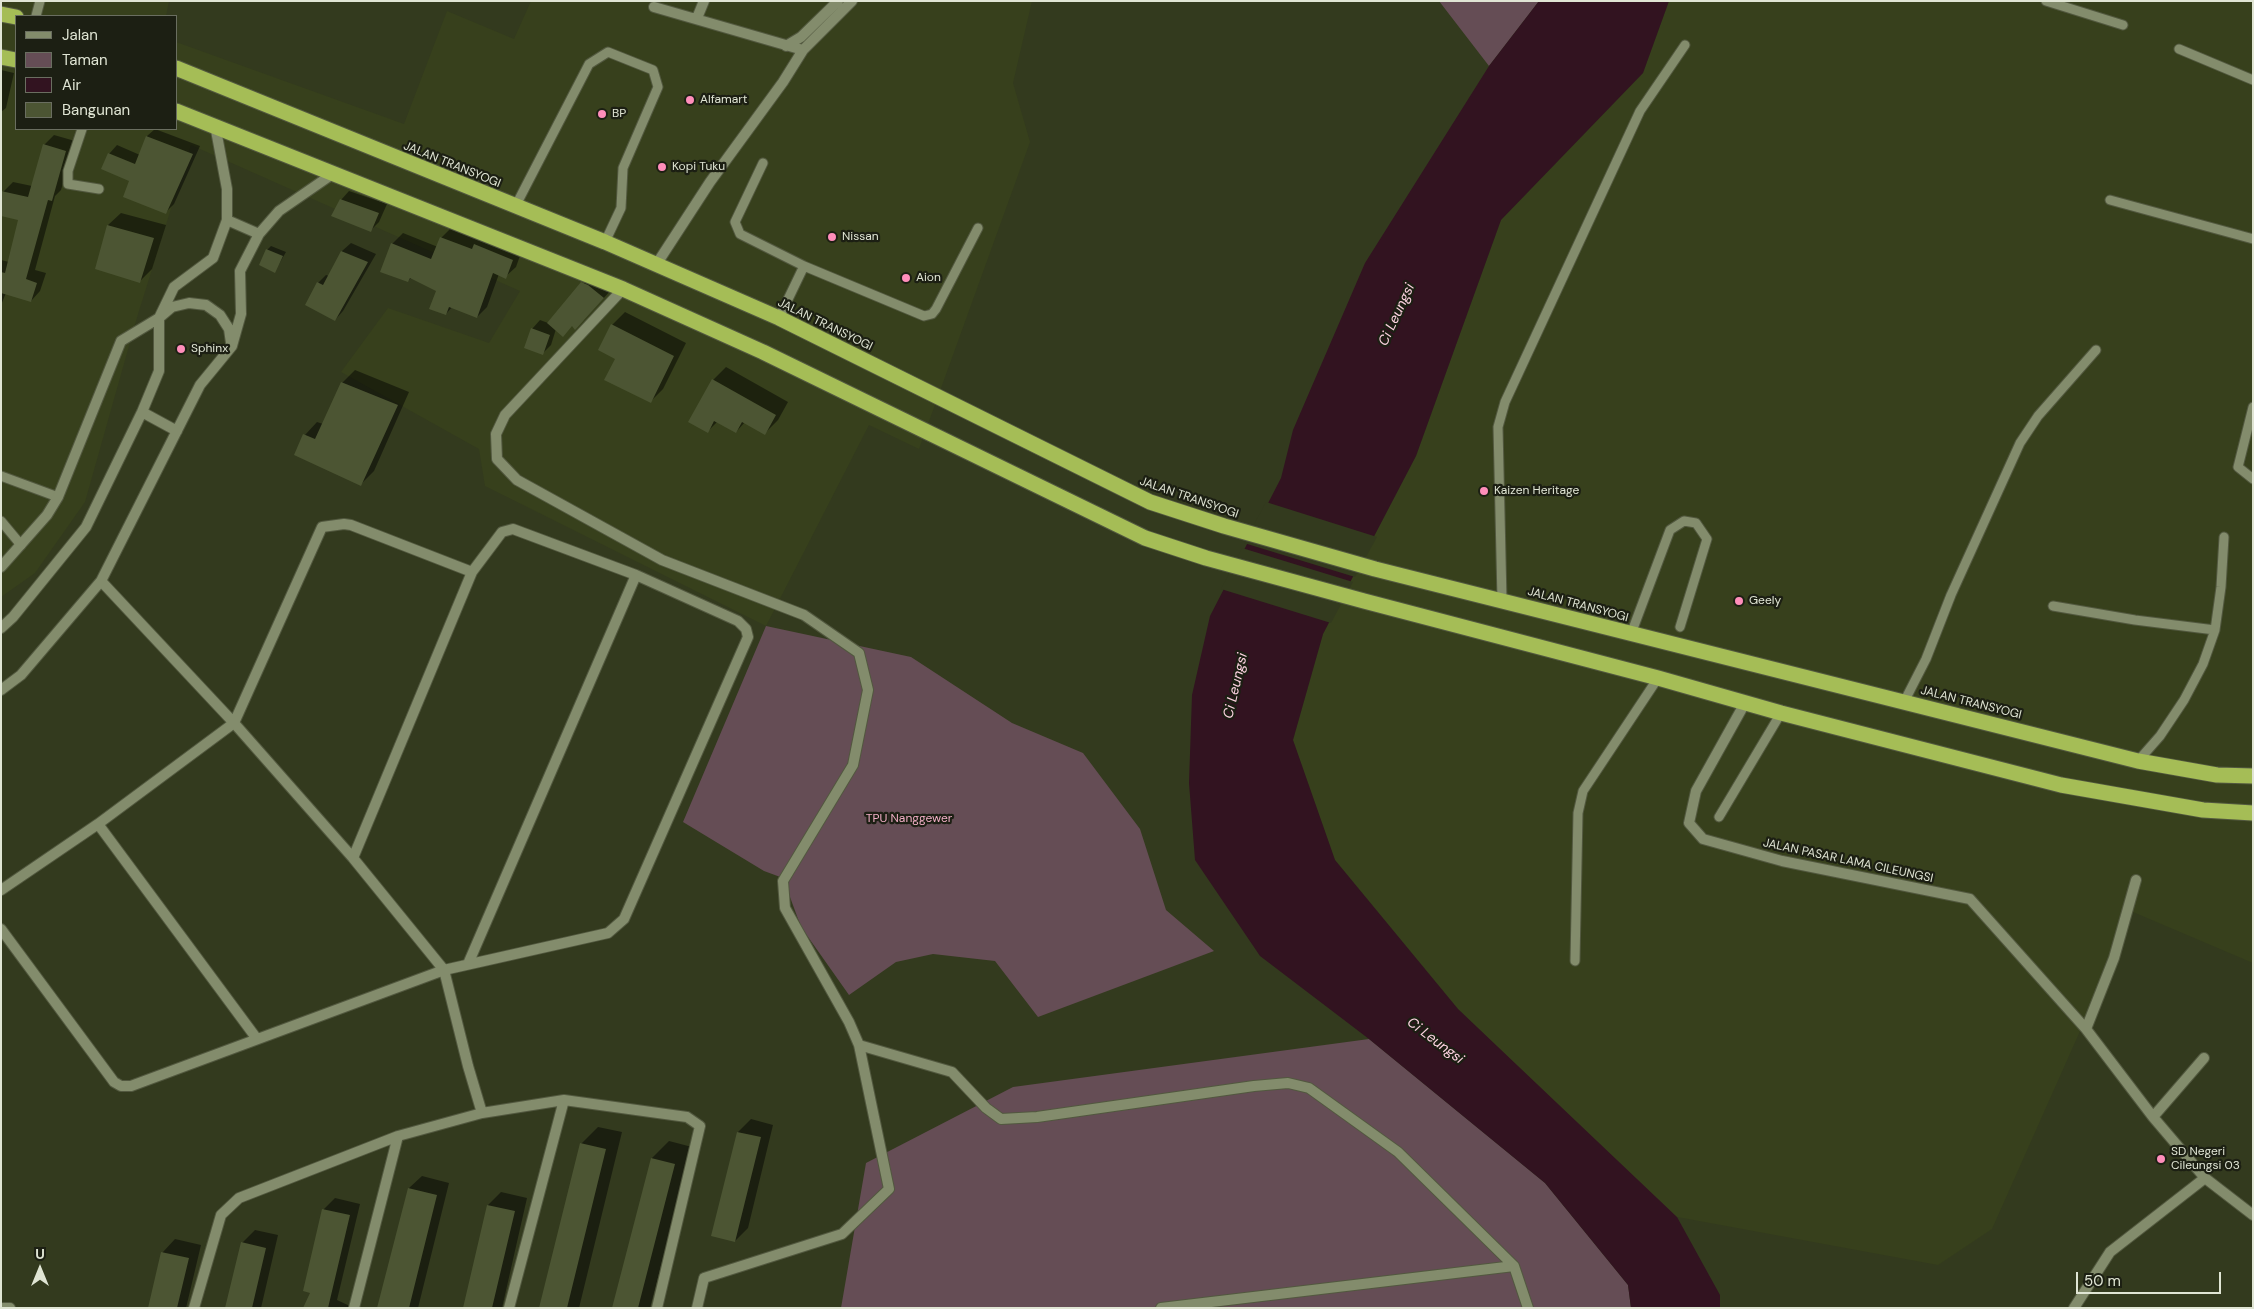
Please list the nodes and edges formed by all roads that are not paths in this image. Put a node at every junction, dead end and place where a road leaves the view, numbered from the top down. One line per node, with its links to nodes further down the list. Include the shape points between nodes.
1 (40, 1): 8 (lane)
2 (704, 1): 10 (street)
3 (838, 1): 13 (street, via 801,38)
4 (852, 1): 15 (street)
5 (2046, 1): 11 (lane)
6 (654, 7): 10 (street)
7 (1, 14): 9 (highway)
8 (36, 15)
9 (15, 17)
10 (697, 18): 13 (street)
11 (2123, 25)
12 (1685, 45): 53 (lane, via 1640,111 1505,402 1498,427)
13 (786, 46): 15 (street)
14 (2179, 49): 19 (lane)
15 (803, 50): 33 (street)
16 (1, 56): 17 (highway)
17 (15, 60)
18 (178, 69): 27 (highway, JALAN TRANSYOGI)
19 (2253, 80)
20 (178, 112): 21 (highway)
21 (215, 125): 24 (highway); 28 (street, via 227,189)
22 (82, 130): 25 (lane, via 68,171 68,184)
23 (763, 163): 34 (lane, via 735,222 736,228 740,234)
24 (334, 173): 30 (street, via 279,211); 35 (highway)
25 (99, 189)
26 (2110, 200): 31 (lane)
27 (515, 207): 32 (highway, JALAN TRANSYOGI); 32 (lane, via 589,64 608,52 654,70 658,87 623,168 621,208)
28 (228, 220): 30 (street); 36 (street, via 213,258 174,287)
29 (978, 228): 34 (lane, via 936,309 928,316)
30 (259, 234): 38 (street, via 240,271 241,314)
31 (2253, 239)
32 (604, 242): 33 (highway, JALAN TRANSYOGI)
33 (656, 265): 37 (highway, JALAN TRANSYOGI)
34 (804, 266): 37 (lane)
35 (623, 289): 59 (highway, via 763,352 1145,538 1206,558); 79 (street, via 505,415 496,434 497,459 517,480 580,517 662,560 804,615 859,653 868,690 853,765 783,881 784,908)
36 (159, 318): 38 (street, via 172,307 188,303 206,305 220,315 229,329); 41 (street, via 159,371); 45 (street, via 121,341)
37 (779, 318): 53 (highway, JALAN TRANSYOGI, via 1150,502 1224,526)
38 (232, 346): 42 (street, via 200,385)
39 (2096, 350): 61 (lane, via 2038,416 2020,443 1926,659)
40 (2253, 407): 44 (lane, via 2238,468)
41 (142, 412): 42 (street); 55 (street, via 86,527)
42 (177, 431): 52 (street)
43 (1, 476): 45 (lane)
44 (2253, 479)
45 (58, 497): 48 (street, via 48,515)
46 (1, 521): 48 (lane)
47 (2224, 537): 57 (lane)
48 (21, 545): 49 (street)
49 (1, 567)
50 (472, 572): 51 (street, via 498,534 513,529); 64 (street, via 352,525 322,527); 70 (street)
51 (636, 575): 75 (street); 75 (street, via 743,624 748,637 624,919 608,933)
52 (101, 581): 60 (street, via 21,675); 64 (street)
53 (1502, 600): 58 (highway, JALAN TRANSYOGI)
54 (2053, 606): 57 (lane)
55 (1, 628)
56 (1680, 628): 58 (lane, via 1707,539 1696,524 1684,521 1670,530)
57 (2215, 630): 65 (lane, via 2203,664 2184,700 2160,736)
58 (1631, 634): 61 (highway, JALAN TRANSYOGI)
59 (1658, 678): 62 (highway); 74 (lane, via 1583,791 1578,813)
60 (1, 690)
61 (1904, 702): 65 (highway, JALAN TRANSYOGI)
62 (1745, 703): 63 (highway); 77 (street, JALAN PASAR LAMA CILEUNGSI, via 1696,791 1689,823 1703,839 1782,861 1970,899)
63 (1782, 713): 67 (highway, via 2061,784 2203,810); 68 (lane)
64 (234, 723): 69 (street); 70 (street)
65 (2138, 761): 66 (highway, JALAN TRANSYOGI, via 2217,774)
66 (2253, 776)
67 (2253, 813)
68 (1719, 817)
69 (98, 824): 72 (street); 78 (street)
70 (353, 858): 76 (street)
71 (2136, 880): 77 (street, via 2114,958)
72 (1, 890)
73 (1, 929): 78 (street, via 114,1082 121,1086 131,1086)
74 (1575, 961)
75 (468, 964): 76 (street)
76 (444, 970): 78 (street); 82 (street)
77 (2086, 1029): 83 (street, JALAN PASAR LAMA CILEUNGSI)
78 (258, 1039)
79 (859, 1045): 87 (street, via 952,1072 1001,1119 1037,1117 1263,1085 1288,1083 1309,1088 1398,1152); 94 (street, via 888,1189 842,1234 704,1278)
80 (2204, 1058): 83 (street)
81 (564, 1100): 82 (street); 92 (street); 93 (street, via 687,1117 700,1126)
82 (482, 1114): 84 (street)
83 (2153, 1117): 85 (street, JALAN PASAR LAMA CILEUNGSI)
84 (398, 1136): 90 (street, via 239,1198 221,1215); 91 (street)
85 (2205, 1178): 86 (street, JALAN PASAR LAMA CILEUNGSI); 97 (street, via 2110,1252)
86 (2253, 1215)
87 (1514, 1266): 95 (street); 96 (street)
88 (4, 1308): 89 (street)
89 (10, 1308)
90 (194, 1308)
91 (354, 1308)
92 (509, 1308)
93 (657, 1308)
94 (697, 1308)
95 (1161, 1308)
96 (1528, 1308)
97 (2074, 1308)

